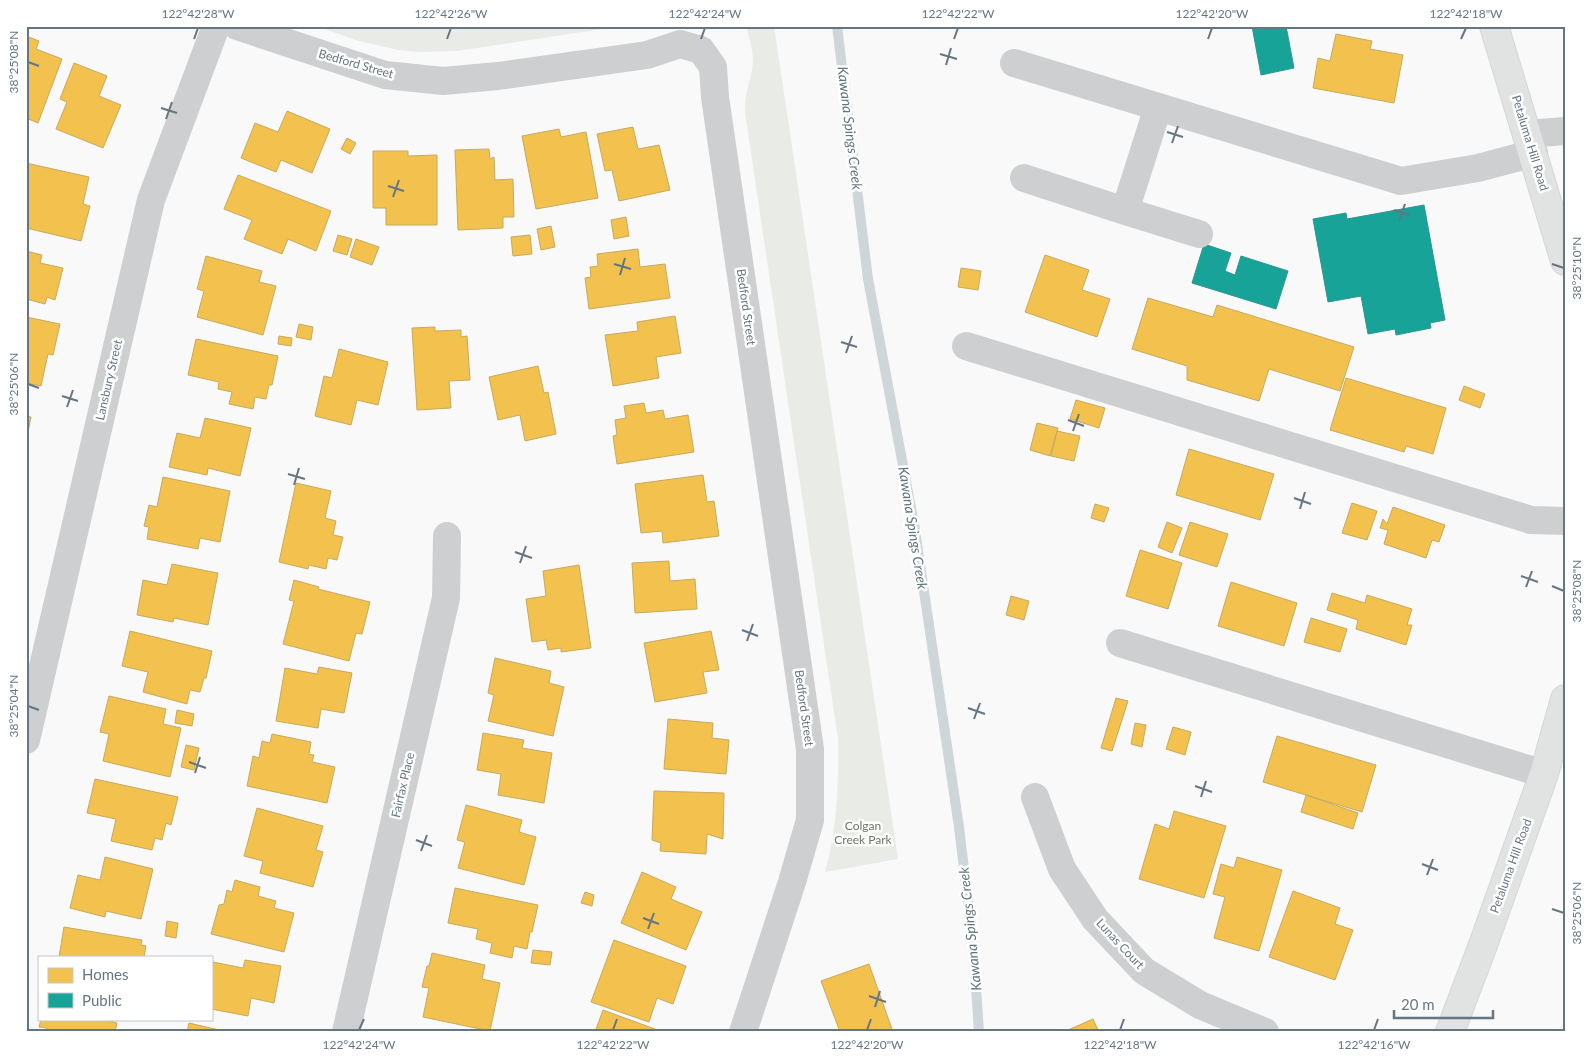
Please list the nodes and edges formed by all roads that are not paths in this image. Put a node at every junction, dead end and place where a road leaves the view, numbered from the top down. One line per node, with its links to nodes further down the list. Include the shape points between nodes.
1 (216, 26): 17 (street, Lansbury Street, via 151,200)
2 (237, 26): 21 (street, Bedford Street, via 385,75 443,81 647,55 680,44 701,50 713,67 810,750 810,820)
3 (1494, 26): 7 (main road, Petaluma Hill Road)
4 (1014, 63): 5 (street)
5 (1158, 107): 7 (street, via 1401,181 1478,168); 9 (street)
6 (1565, 131): 7 (street)
7 (1530, 143): 11 (main road, Petaluma Hill Road)
8 (1024, 178): 9 (street)
9 (1125, 211): 10 (street)
10 (1199, 234)
11 (1565, 260)
12 (966, 346): 13 (street, via 1531,520)
13 (1565, 521)
14 (447, 536): 20 (street, Fairfax Place, via 446,598)
15 (1120, 643): 18 (street)
16 (1565, 699): 18 (main road, Petaluma Hill Road)
17 (26, 740)
18 (1544, 774): 23 (main road, Petaluma Hill Road)
19 (1035, 797): 22 (street, Lunas Court, via 1062,868 1095,919 1144,971 1200,1006)
20 (346, 1032)
21 (743, 1032)
22 (1265, 1032)
23 (1450, 1032)

